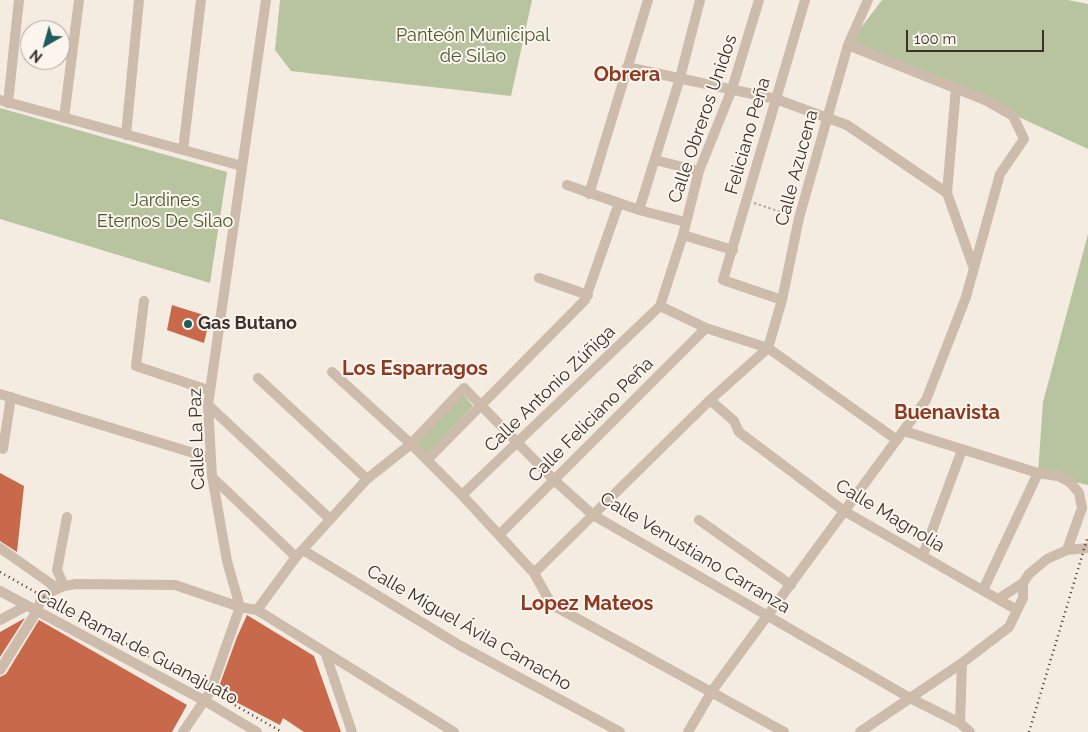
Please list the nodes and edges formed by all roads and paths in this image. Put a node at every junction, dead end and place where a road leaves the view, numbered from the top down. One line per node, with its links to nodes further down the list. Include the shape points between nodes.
1 (19, 0): 17 (street)
2 (79, 0): 18 (street)
3 (139, 0): 20 (street)
4 (201, 0): 21 (street)
5 (266, 0): 23 (street, Calle La Paz)
6 (648, 0): 12 (street)
7 (700, 0): 13 (street)
8 (759, 0): 15 (street, Calle Obreros Unidos)
9 (805, 0): 16 (street, Feliciano Peña)
10 (868, 0): 11 (street, Calle Azucena)
11 (848, 45): 14 (street); 19 (street, Calle Azucena)
12 (627, 67): 13 (street); 27 (street)
13 (680, 78): 15 (street); 22 (street)
14 (956, 88): 26 (street); 35 (street, via 1013,116 1024,139 1000,174)
15 (732, 89): 16 (street); 24 (street, Calle Obreros Unidos)
16 (776, 99): 19 (street); 28 (street, Feliciano Peña)
17 (4, 101): 18 (street)
18 (64, 118): 20 (street)
19 (826, 119): 26 (street, via 847,125); 31 (street, Calle Azucena)
20 (126, 135): 21 (street)
21 (183, 150): 23 (street)
22 (655, 160): 24 (street); 30 (street)
23 (242, 166): 45 (street, Calle La Paz)
24 (699, 171): 32 (street, Calle Obreros Unidos)
25 (568, 186): 27 (street)
26 (947, 193): 35 (street)
27 (589, 194): 29 (street)
28 (746, 201): 31 (path); 34 (street, Feliciano Peña)
29 (619, 203): 30 (street); 37 (street)
30 (639, 210): 32 (street)
31 (799, 218): 38 (street, Calle Azucena)
32 (685, 222): 33 (street, Calle Obreros Unidos)
33 (683, 235): 34 (street); 40 (street, Calle Obreros Unidos)
34 (733, 250): 38 (street, Feliciano Peña, via 723,280)
35 (973, 266): 51 (street, via 966,297 926,400)
36 (540, 278): 37 (street)
37 (588, 295): 50 (street)
38 (782, 300): 42 (street, Calle Azucena)
39 (144, 301): 45 (street, via 136,366)
40 (660, 306): 41 (street); 53 (street, Calle Antonio Zúñiga)
41 (706, 328): 42 (street); 62 (street, Calle Feliciano Peña)
42 (768, 348): 48 (street); 52 (street)
43 (332, 372): 54 (street)
44 (258, 378): 61 (street)
45 (208, 390): 49 (street, Calle La Paz)
46 (0, 394): 47 (street)
47 (11, 397): 55 (street); 57 (street)
48 (710, 400): 64 (street, Calle Magnolia, via 734,421 739,432); 65 (street)
49 (208, 405): 57 (street, Calle La Paz); 67 (street)
50 (480, 406): 53 (street, Calle Venustiano Carranza); 54 (street, Calle Venustiano Carranza, via 464,388); 58 (street)
51 (904, 431): 52 (street); 56 (street)
52 (897, 440): 64 (street)
53 (518, 442): 62 (street, Calle Venustiano Carranza); 63 (street, Calle Antonio Zúñiga)
54 (410, 444): 58 (street); 61 (street)
55 (3, 449)
56 (962, 450): 59 (street); 74 (street)
57 (210, 458): 60 (street, Calle La Paz)
58 (427, 460): 63 (street)
59 (1038, 473): 73 (street, via 1058,476 1070,482 1079,493 1082,508); 80 (street)
60 (212, 476): 75 (street); 86 (street, Calle La Paz, via 227,562)
61 (367, 479): 67 (street)
62 (554, 480): 65 (street, Calle Venustiano Carranza); 69 (street, Calle Feliciano Peña)
63 (462, 495): 69 (street)
64 (844, 511): 74 (street, Calle Magnolia); 78 (street)
65 (593, 514): 76 (street); 90 (street, Calle Venustiano Carranza)
66 (67, 516): 79 (street, via 57,570)
67 (330, 519): 72 (street)
68 (699, 520): 78 (street)
69 (500, 535): 76 (street)
70 (0, 548): 79 (street)
71 (1088, 548): 73 (street)
72 (304, 550): 75 (street); 103 (street, Calle Miguel Ávila Camacho, via 459,645)
73 (1067, 550): 77 (street, via 1048,559 1029,574)
74 (924, 555): 80 (street, Calle Magnolia)
75 (296, 558): 87 (street)
76 (534, 573): 95 (street, via 556,607)
77 (1023, 584): 82 (street); 88 (street, via 1023,598)
78 (791, 585): 90 (street)
79 (61, 587): 86 (street, via 76,584 176,585); 89 (street, via 42,596)
80 (983, 590): 82 (street, Calle Magnolia)
81 (0, 591): 84 (street, Calle Ramal de Guanajuato)
82 (998, 599): 88 (street, Calle Magnolia)
83 (0, 600): 84 (street)
84 (15, 600): 85 (street, Calle Ramal de Guanajuato)
85 (26, 606): 89 (street, Calle Ramal de Guanajuato); 91 (street)
86 (240, 607): 87 (street); 97 (street)
87 (257, 610): 92 (street)
88 (1017, 610): 93 (street, via 1009,627)
89 (37, 611): 94 (street); 97 (street, Calle Ramal de Guanajuato)
90 (768, 616): 95 (street); 96 (street, Calle Venustiano Carranza)
91 (0, 620)
92 (326, 654): 101 (street); 102 (street)
93 (962, 663): 96 (street); 98 (street)
94 (0, 670)
95 (712, 690): 104 (street); 105 (street)
96 (910, 698): 98 (street, Calle Venustiano Carranza); 106 (street)
97 (205, 701): 99 (street); 100 (street, Calle Ramal de Guanajuato)
98 (960, 723): 107 (street, Calle Venustiano Carranza)
99 (183, 732)
100 (258, 732)
101 (352, 732)
102 (454, 732)
103 (620, 732)
104 (688, 732)
105 (784, 732)
106 (860, 732)
107 (970, 732)

